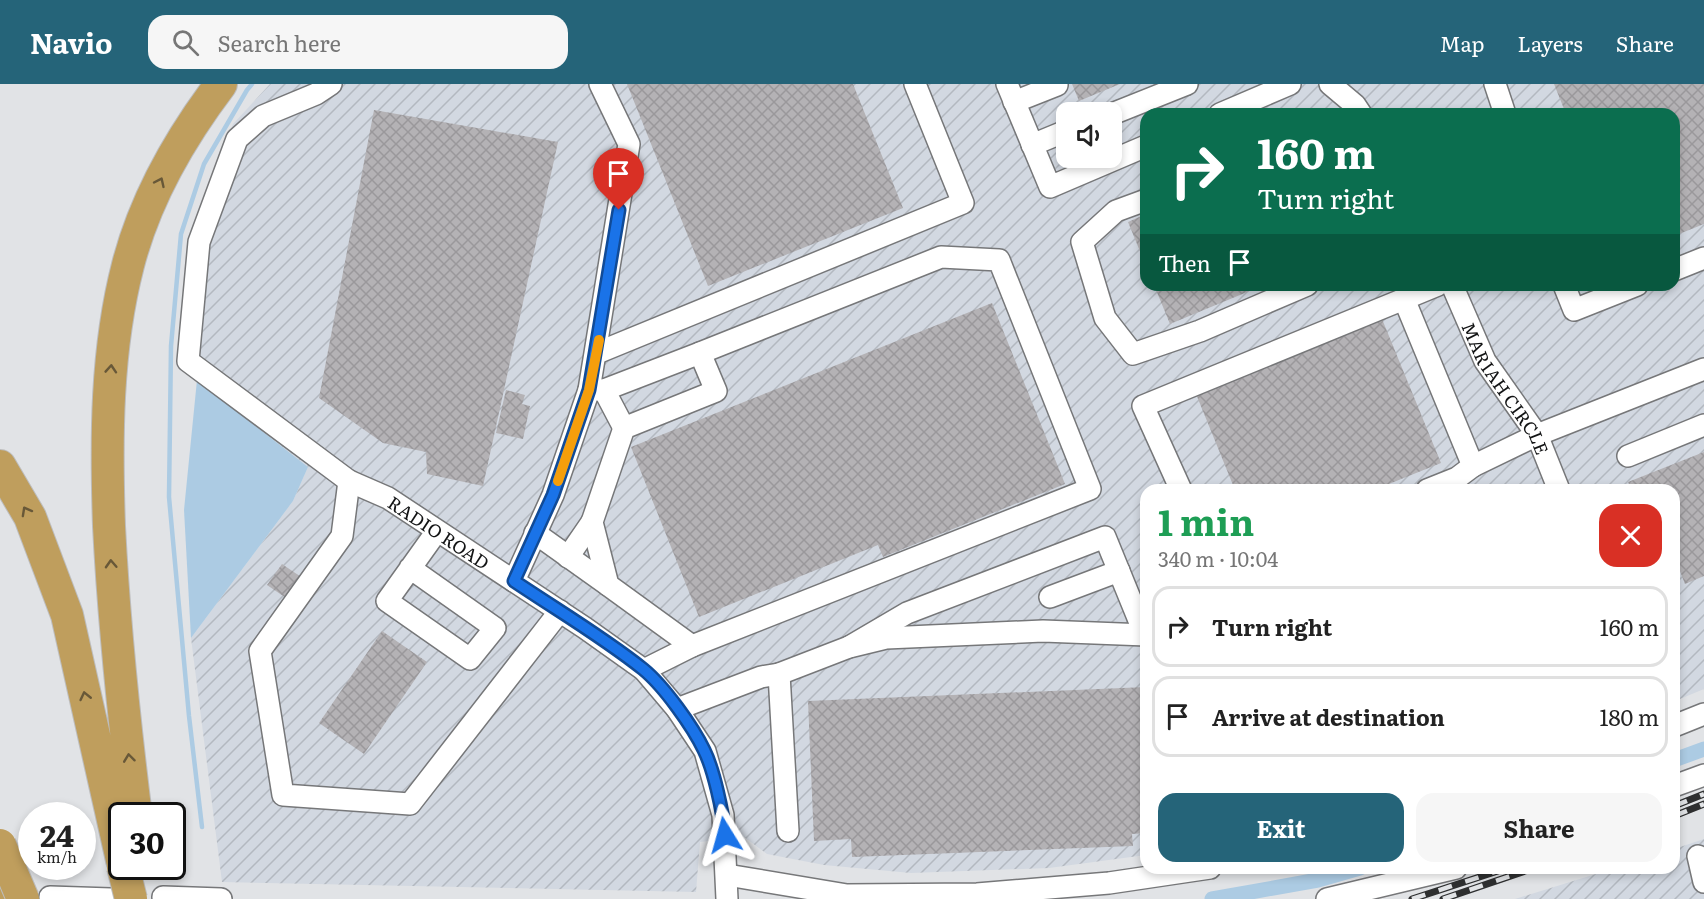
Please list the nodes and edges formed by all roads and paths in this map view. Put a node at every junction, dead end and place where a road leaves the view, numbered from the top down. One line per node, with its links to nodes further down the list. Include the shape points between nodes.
1 (221, 84): 63 (highway, one-way to 1, via 108,492 112,345 128,264 146,212 175,152)
2 (331, 84): 37 (street, RADIO ROAD, via 263,116 237,139 200,242 188,361)
3 (600, 84): 28 (street, via 629,144)
4 (915, 84): 28 (street, via 963,203)
5 (1187, 84): 14 (street)
6 (1290, 84): 11 (street)
7 (1330, 84): 12 (street)
8 (1495, 84): 13 (street)
9 (1057, 85): 10 (street)
10 (1010, 93): 16 (street)
11 (1234, 108)
12 (1356, 108)
13 (1503, 108)
14 (1122, 110)
15 (1056, 135): 16 (street)
16 (1032, 145): 17 (street, via 1050,187)
17 (1140, 149)
18 (1140, 202): 21 (street, via 1116,211 1082,242 1105,318 1133,354 1200,331)
19 (1704, 258): 20 (street)
20 (1680, 268)
21 (1292, 291)
22 (1423, 291): 26 (street)
23 (1455, 291): 33 (street, MARIAH CIRCLE, via 1485,361)
24 (1566, 291): 25 (street, via 1574,310)
25 (1622, 291)
26 (1404, 299): 36 (street); 38 (street, via 1143,406)
27 (700, 352): 30 (street); 32 (street, via 716,391); 53 (street, via 941,257 999,260 1089,489)
28 (597, 353): 30 (street)
29 (1704, 369): 33 (street)
30 (597, 390): 32 (street); 43 (street)
31 (1704, 425): 34 (street)
32 (624, 428): 41 (street)
33 (1537, 435): 36 (street); 40 (street, MARIAH CIRCLE)
34 (1628, 456)
35 (0, 466): 62 (highway, one-way to 35, via 67,615 30,517)
36 (1473, 466): 39 (street)
37 (349, 480): 42 (street, RADIO ROAD, via 388,498); 50 (street, via 342,536 260,651 283,795 410,804)
38 (1178, 484)
39 (1442, 484)
40 (1557, 484)
41 (592, 522): 44 (street); 48 (street)
42 (437, 531): 45 (street); 47 (street, RADIO ROAD)
43 (535, 534): 44 (street); 47 (street)
44 (568, 557): 48 (street)
45 (410, 568): 45 (street, via 387,601 470,659 495,628)
46 (1119, 571): 49 (street); 51 (street); 54 (street, via 1105,537 907,613)
47 (514, 581): 50 (street, RADIO ROAD)
48 (608, 585): 53 (street)
49 (1050, 597)
50 (560, 612): 55 (street, RADIO ROAD)
51 (1140, 621)
52 (1140, 635): 54 (street, via 1043,631 886,638)
53 (692, 645): 55 (street)
54 (849, 647): 56 (street)
55 (644, 670): 57 (street, RADIO ROAD)
56 (779, 674): 57 (street, via 761,677); 64 (street)
57 (678, 709): 69 (street, RADIO ROAD, via 705,751 723,815)
58 (1704, 714): 59 (street)
59 (1680, 724)
60 (1704, 775): 61 (street)
61 (1680, 784)
62 (115, 802)
63 (122, 802)
64 (788, 831)
65 (0, 845): 73 (highway, bridge)
66 (1698, 856): 72 (street)
67 (1172, 874): 69 (street, via 1109,884 977,894 847,895)
68 (1430, 874): 79 (street)
69 (727, 875): 78 (street, RADIO ROAD)
70 (126, 880): 76 (highway, bridge)
71 (149, 880): 74 (highway)
72 (1704, 882)
73 (36, 898): 75 (street)
74 (156, 898): 77 (street)
75 (111, 899)
76 (131, 899)
77 (221, 899)
78 (727, 899)
79 (1327, 899)

